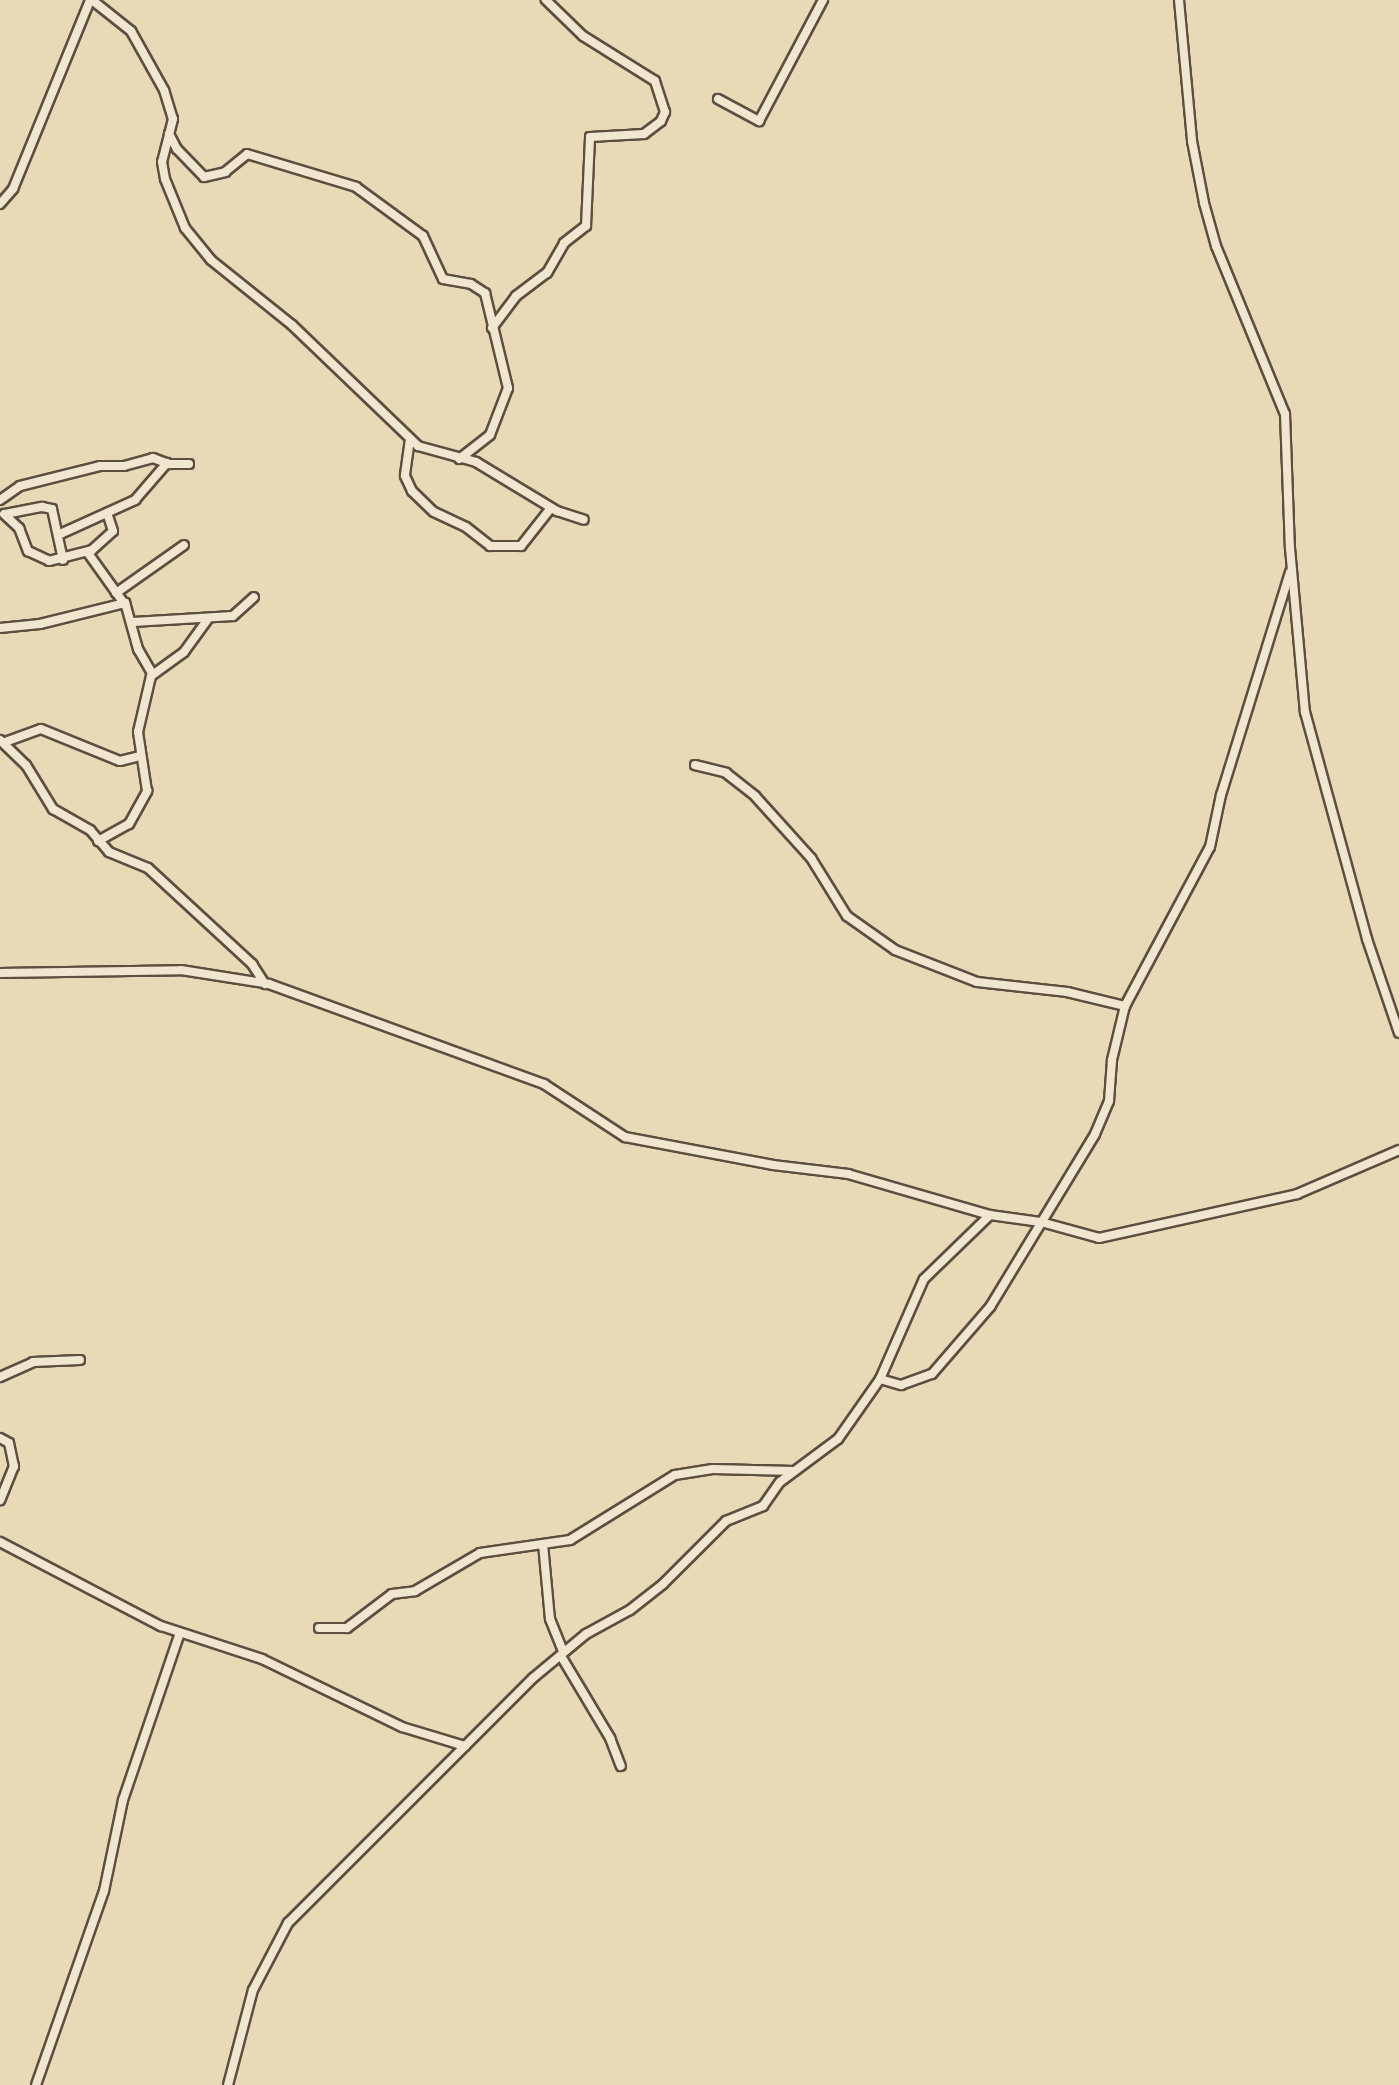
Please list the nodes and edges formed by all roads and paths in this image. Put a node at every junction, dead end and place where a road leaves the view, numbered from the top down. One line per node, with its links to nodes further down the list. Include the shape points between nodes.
1 (91, 0): 6 (street, via 131,31 170,105); 7 (street, via 13,189)
2 (546, 0): 8 (street, via 582,36 655,81 665,112 644,134 590,138 586,226)
3 (823, 0): 5 (street, via 759,121)
4 (1179, 0): 22 (street, via 1204,203 1285,414)
5 (718, 99)
6 (169, 134): 8 (street, via 204,178 247,154 356,187 423,236 443,279 485,293); 9 (street, via 165,179 195,241)
7 (0, 204)
8 (492, 328): 10 (street, via 508,377 506,398 490,434)
9 (410, 439): 10 (street); 14 (street, via 405,476 412,491 490,546 521,546)
10 (459, 459): 14 (street, via 498,473)
11 (167, 464): 12 (street); 13 (street, via 153,458 100,466 32,482); 15 (street, via 139,497)
12 (189, 464)
13 (0, 500)
14 (551, 508): 17 (street)
15 (107, 513): 18 (street); 20 (street, via 112,531)
16 (2, 514): 18 (street, via 47,507); 21 (street, via 19,528 32,555)
17 (584, 520)
18 (58, 535): 21 (street)
19 (184, 545): 23 (street)
20 (88, 553): 21 (street); 23 (street)
21 (63, 560)
22 (1292, 568): 36 (street, via 1214,836); 37 (street, via 1305,712)
23 (116, 593): 25 (street)
24 (254, 597): 26 (street, via 238,614)
25 (124, 604): 27 (street); 28 (street)
26 (207, 620): 27 (street); 29 (street, via 184,652)
27 (133, 622): 29 (street)
28 (0, 628)
29 (152, 673): 31 (street, via 138,732)
30 (2, 741): 31 (street, via 41,729 106,757); 33 (street, via 26,764 53,810)
31 (140, 756): 33 (street, via 148,782 139,809 129,824)
32 (695, 764): 36 (street, via 726,773 756,796 811,858 847,916 894,950 977,982)
33 (98, 840): 35 (street, via 155,874)
34 (0, 972): 35 (street, via 181,970)
35 (265, 984): 39 (street, via 544,1084 625,1137 848,1174)
36 (1126, 1006): 40 (street, via 1109,1101 1071,1181)
37 (1399, 1033)
38 (1399, 1150): 40 (street, via 1297,1194 1099,1238)
39 (990, 1215): 40 (street); 43 (street, via 924,1279)
40 (1041, 1222): 43 (street, via 954,1354 915,1382)
41 (80, 1360): 42 (street, via 33,1362)
42 (0, 1377)
43 (880, 1378): 45 (street, via 850,1426)
44 (0, 1438): 46 (street, via 9,1443 14,1466)
45 (794, 1471): 48 (street, via 675,1475 570,1540); 51 (street, via 763,1506 726,1521 663,1584)
46 (0, 1500)
47 (0, 1542): 50 (street)
48 (542, 1544): 49 (street, via 480,1553 415,1591 392,1594 347,1628); 51 (street, via 550,1620)
49 (320, 1628)
50 (180, 1633): 52 (street, via 262,1659 402,1727); 54 (street, via 123,1800 104,1891)
51 (562, 1654): 52 (street); 53 (street)
52 (465, 1746): 55 (street, via 278,1938 253,1990)
53 (621, 1766)
54 (36, 2085)
55 (228, 2085)

